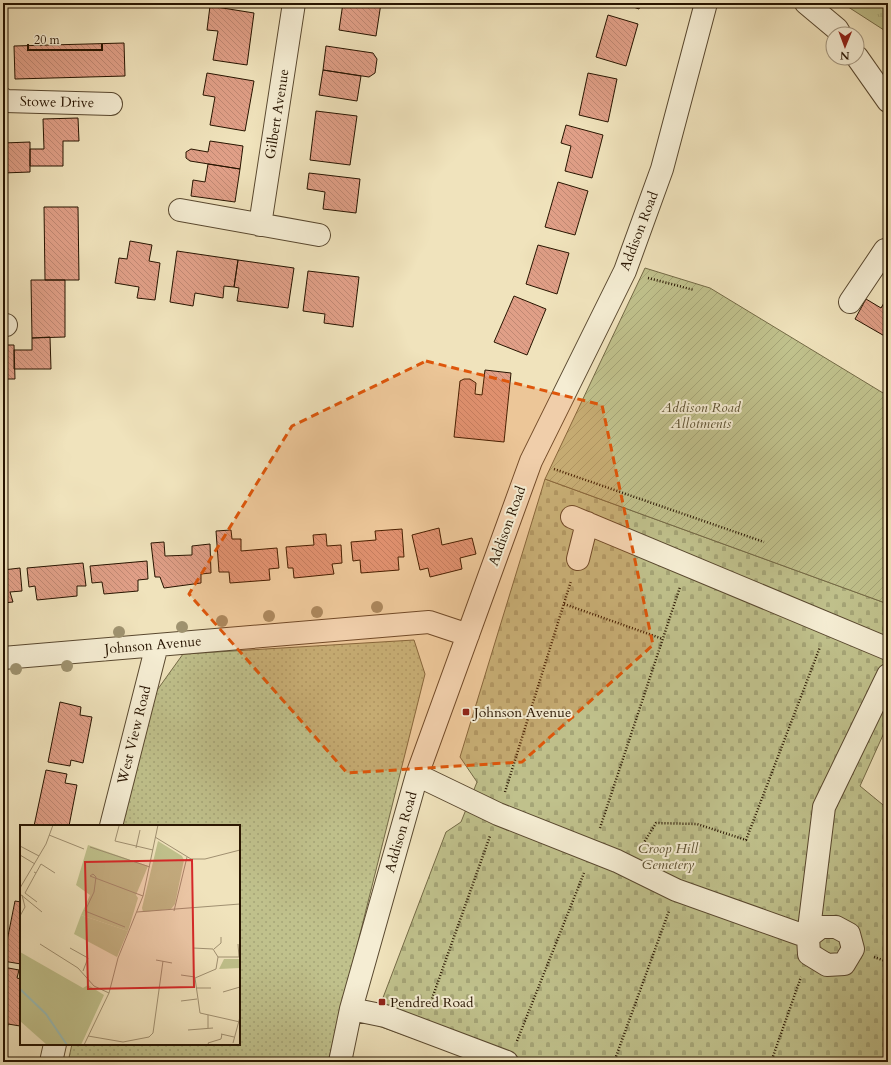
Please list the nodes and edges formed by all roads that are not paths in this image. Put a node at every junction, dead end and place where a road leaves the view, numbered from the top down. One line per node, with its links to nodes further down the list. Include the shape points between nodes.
1 (294, 3): 10 (street, Gilbert Avenue)
2 (706, 3): 15 (street, Addison Road, via 662,169 625,271 531,461)
3 (806, 3): 4 (street)
4 (833, 26)
5 (863, 66): 7 (street)
6 (3, 99): 8 (street, Stowe Drive)
7 (888, 101)
8 (111, 104)
9 (180, 210): 10 (street)
10 (260, 225): 11 (street)
11 (319, 234)
12 (887, 249): 13 (street)
13 (850, 302)
14 (578, 559): 17 (street, via 580,520)
15 (468, 635): 16 (street, Johnson Avenue, via 429,622); 20 (street, Addison Road)
16 (157, 644): 18 (street, Johnson Avenue); 21 (street, West View Road)
17 (888, 648)
18 (3, 658)
19 (888, 675): 20 (street, via 824,807 809,946 676,890 617,861 498,814)
20 (417, 775): 22 (street, Addison Road)
21 (111, 825)
22 (351, 1009): 24 (street, via 385,1016); 26 (street, Addison Road)
23 (56, 1045): 25 (street)
24 (512, 1054)
25 (51, 1062)
26 (340, 1062)

